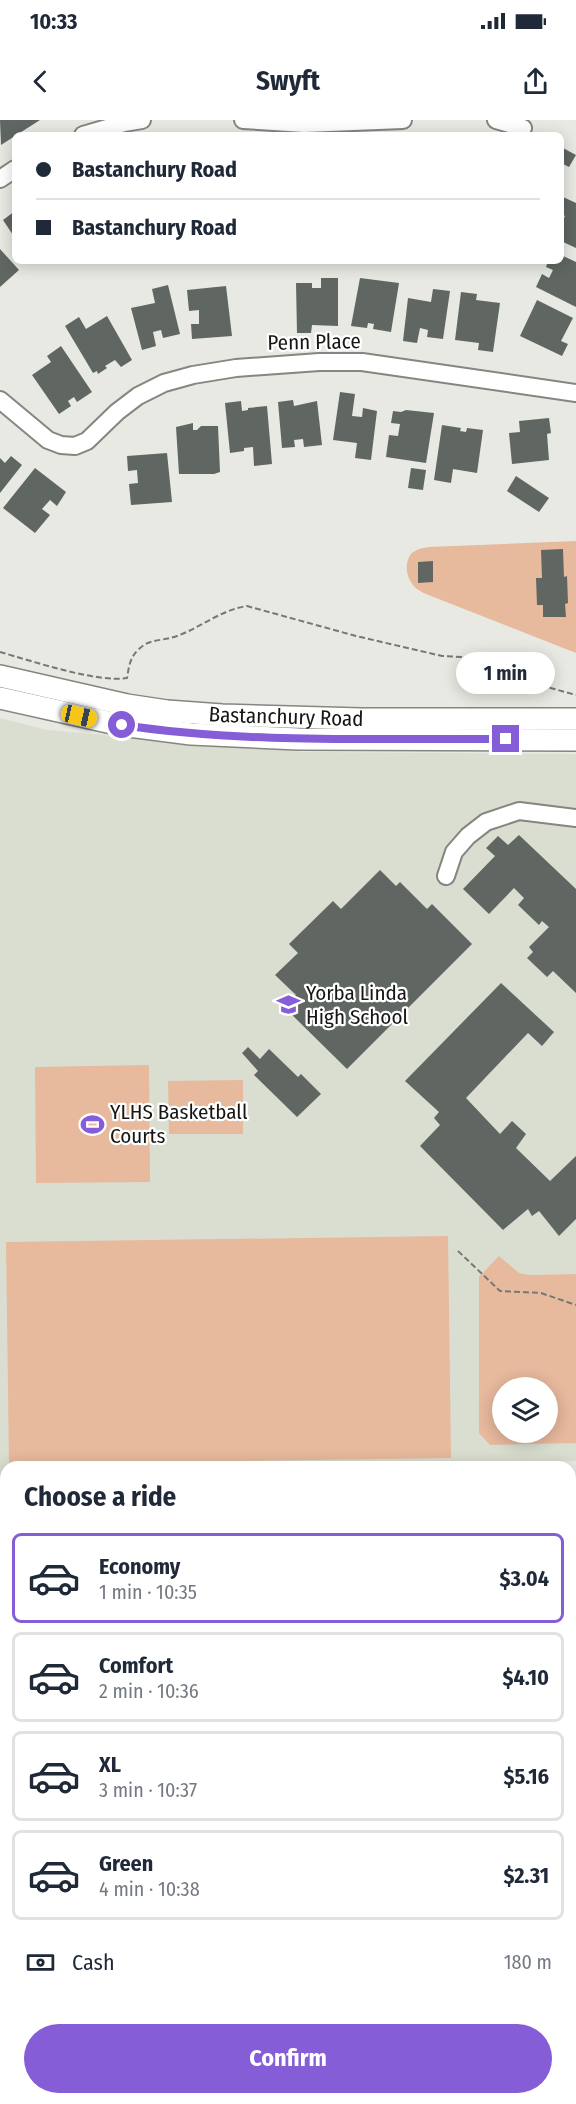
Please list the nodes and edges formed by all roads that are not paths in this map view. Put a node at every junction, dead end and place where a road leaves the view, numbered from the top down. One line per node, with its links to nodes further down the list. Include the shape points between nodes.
1 (142, 120): 6 (street)
2 (243, 120): 3 (street, via 304,124)
3 (403, 120)
4 (496, 120): 5 (street)
5 (523, 128)
6 (92, 132)
7 (576, 393): 8 (street, Penn Place, via 362,362 236,368 164,383 138,396 87,441 75,446 48,440)
8 (0, 400)
9 (0, 676): 11 (main road, Bastanchury Road)
10 (8, 700): 11 (main road, via 36,697 118,714); 14 (main road, Bastanchury Road, via 122,725)
11 (127, 705): 12 (main road, Bastanchury Road, via 222,716)
12 (311, 717): 13 (main road, Bastanchury Road); 14 (main road, via 304,727 216,727)
13 (576, 719)
14 (205, 734): 15 (main road, Bastanchury Road, via 298,739)
15 (576, 740)
16 (576, 818): 17 (street, via 519,811 486,822 454,852)
17 (446, 876)

